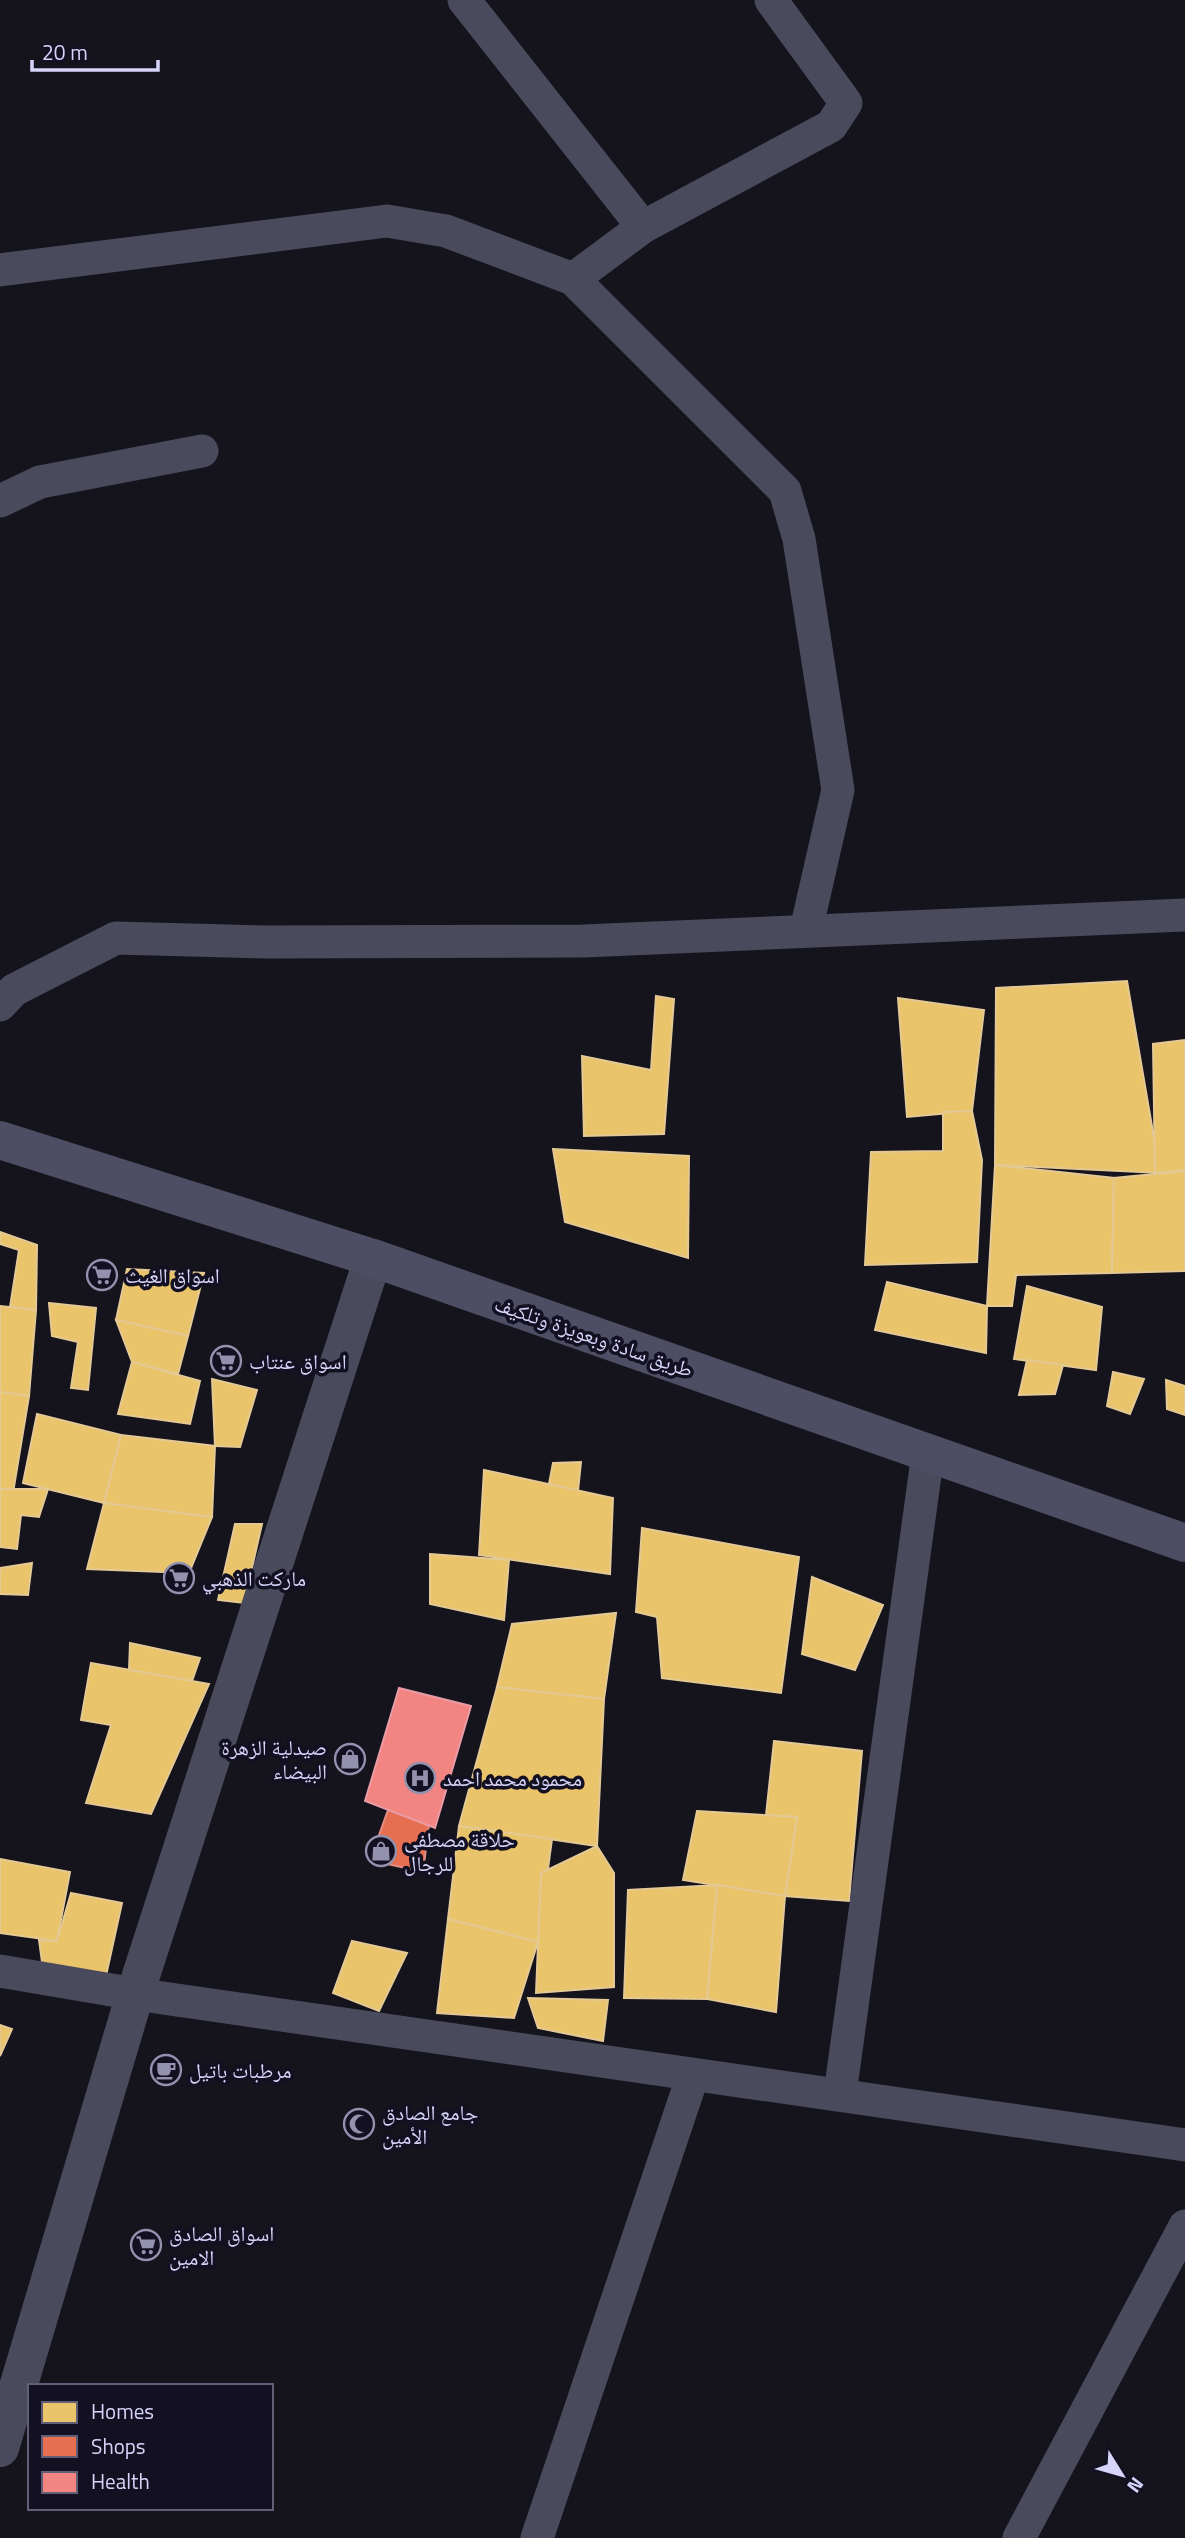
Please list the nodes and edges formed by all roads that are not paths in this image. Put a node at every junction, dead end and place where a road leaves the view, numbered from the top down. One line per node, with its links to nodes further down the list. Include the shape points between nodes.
1 (464, 0): 3 (street)
2 (771, 0): 3 (street, via 846,103 831,126)
3 (643, 227): 5 (street)
4 (0, 270): 5 (street, via 387,220 446,231)
5 (573, 279): 9 (street, via 785,491 799,539 838,790)
6 (202, 452): 7 (street, via 40,482)
7 (0, 501)
8 (1185, 915): 9 (street)
9 (806, 930): 10 (street, via 569,941 116,938 14,990)
10 (0, 1005)
11 (0, 1140): 12 (main road, طريق سادة وبعويزة وتلكيف)
12 (373, 1258): 13 (main road, طريق سادة وبعويزة وتلكيف); 16 (street)
13 (928, 1453): 14 (main road, طريق سادة وبعويزة وتلكيف); 18 (street)
14 (1185, 1543)
15 (0, 1971): 16 (street)
16 (135, 1994): 17 (street); 21 (street)
17 (693, 2075): 18 (street); 22 (street)
18 (840, 2094): 19 (street)
19 (1185, 2145)
20 (1185, 2227): 23 (street)
21 (0, 2448)
22 (537, 2538)
23 (1019, 2538)

